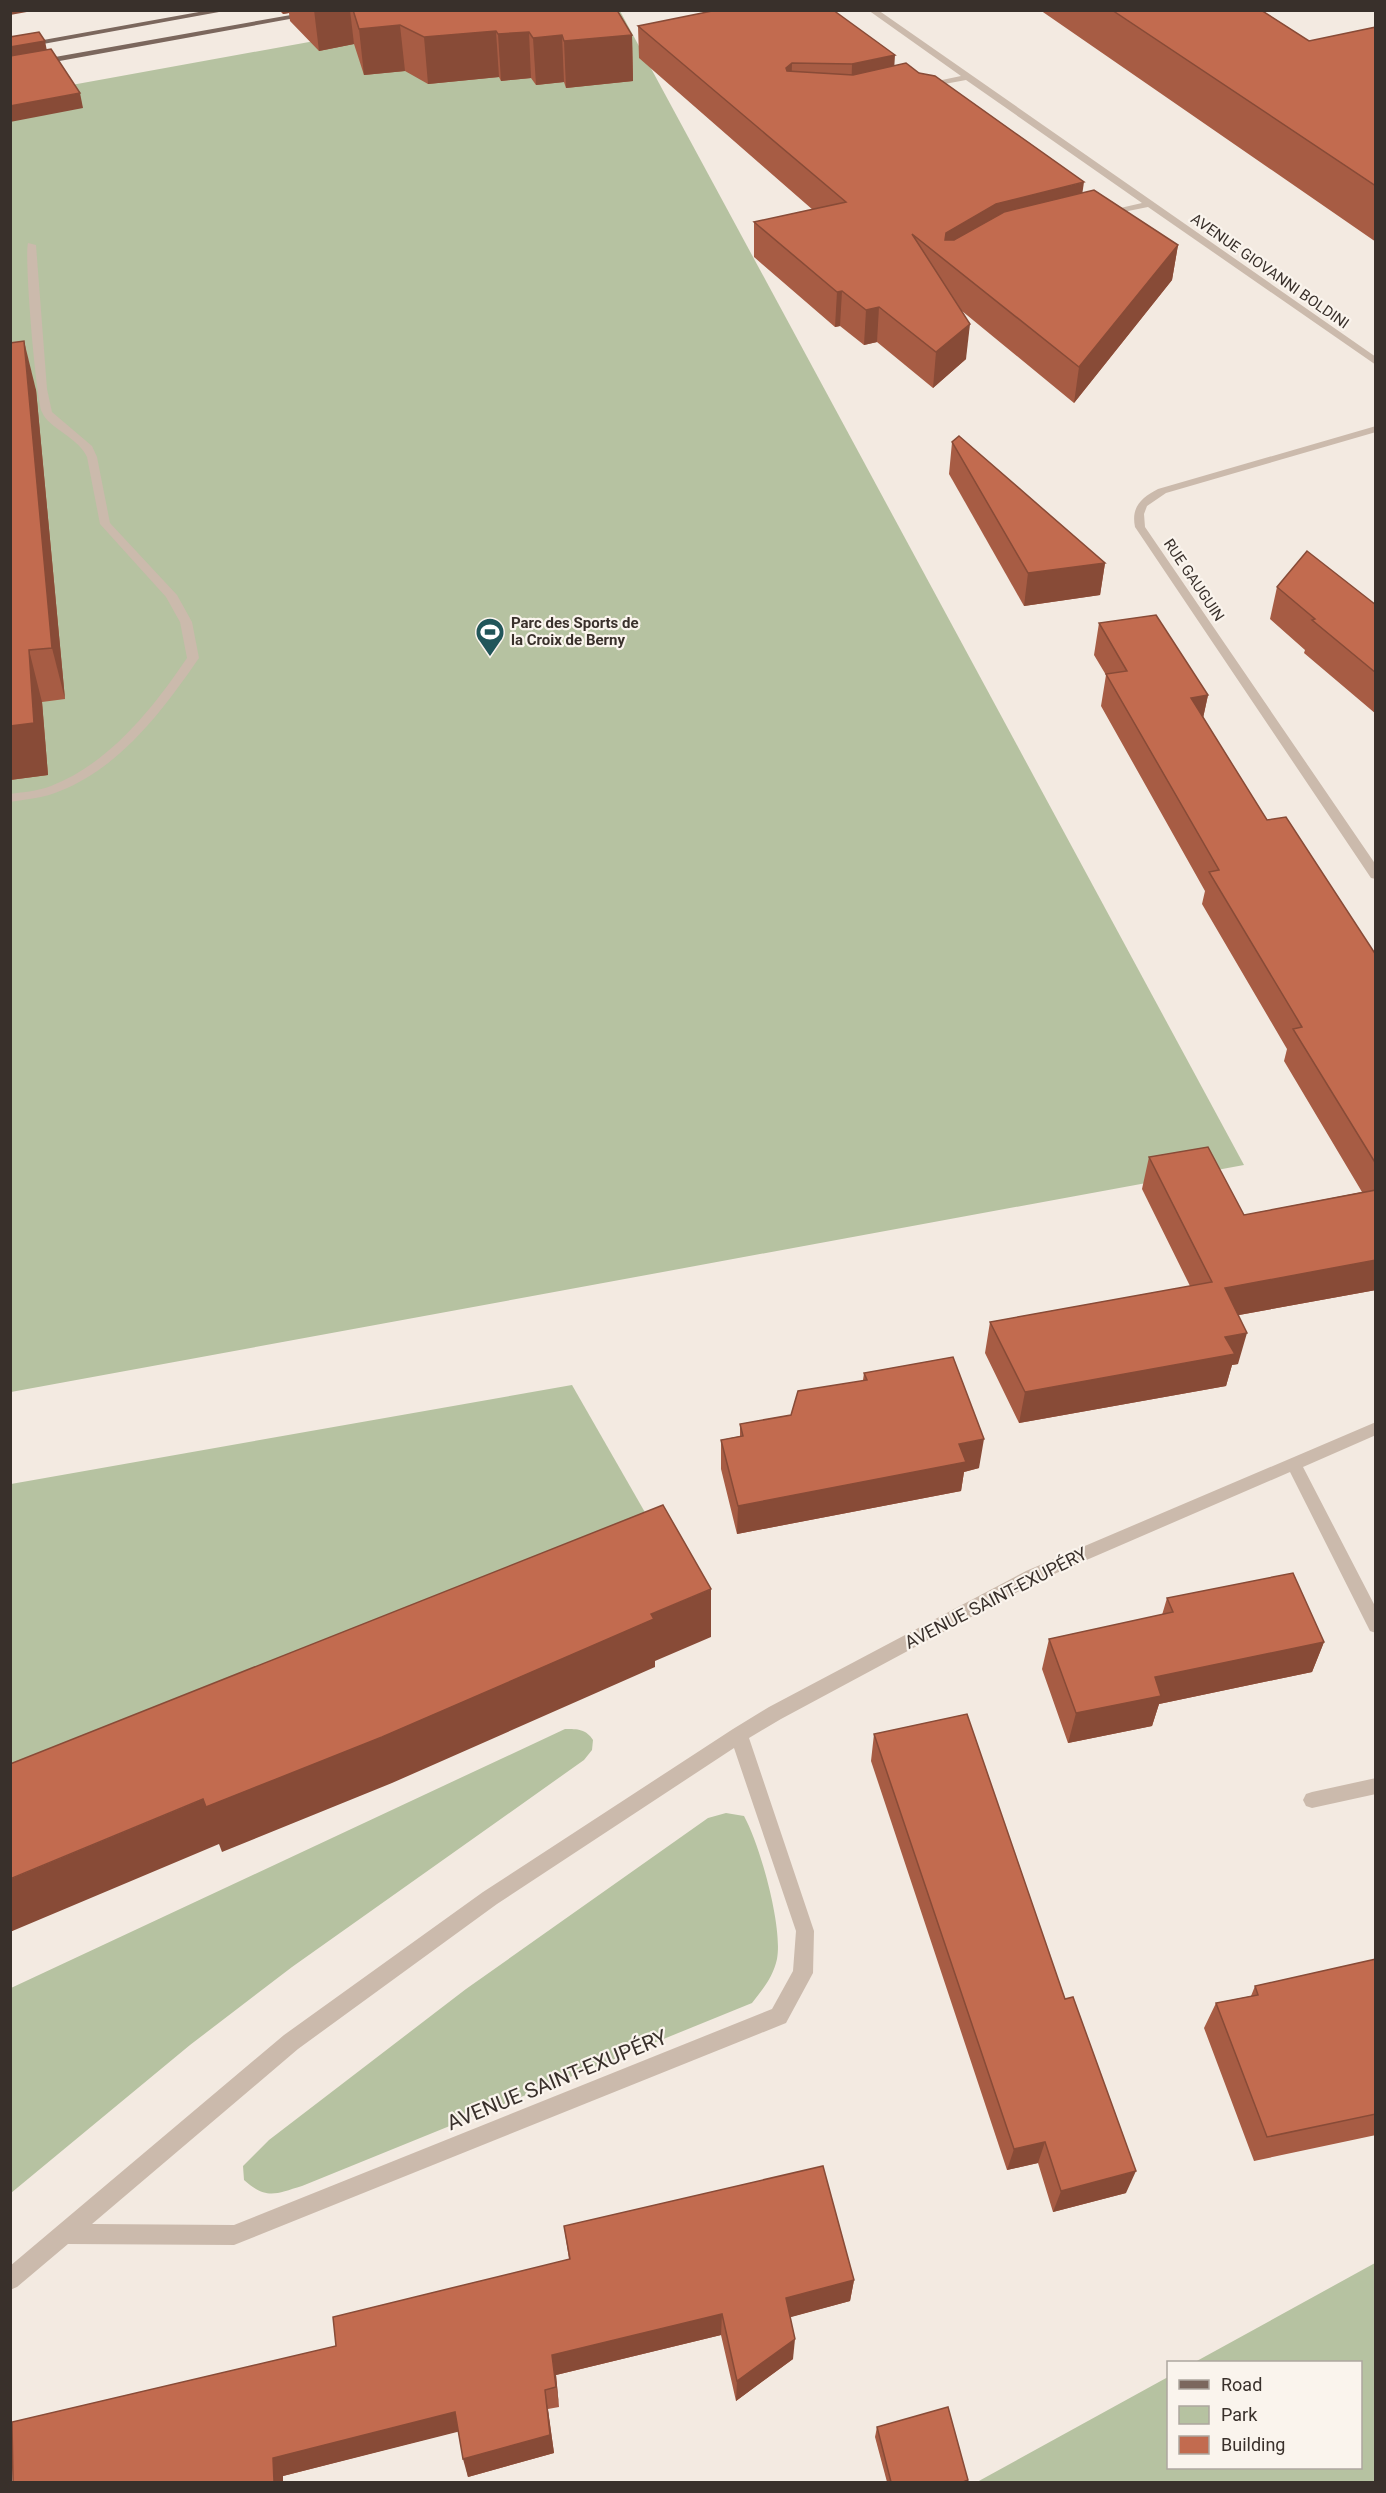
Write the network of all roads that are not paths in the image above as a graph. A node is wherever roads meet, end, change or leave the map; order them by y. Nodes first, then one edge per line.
1 (226, 10) edge
2 (335, 10) edge
3 (872, 10) edge
4 (10, 48) edge
5 (10, 68) edge
6 (967, 77) junction
7 (915, 88) edge
8 (1147, 204) junction
9 (1101, 215) edge
10 (31, 245) dead end
11 (1376, 362) edge
12 (1376, 429) edge
13 (10, 798) edge
14 (1376, 875) edge
15 (1376, 1428) edge
16 (1293, 1463) junction
17 (1376, 1626) edge
18 (740, 1735) junction
19 (1376, 1786) edge
20 (1312, 1800) dead end
21 (64, 2234) junction
22 (10, 2280) edge

1 - 4 main road
2 - 5 main road
3 - 6 street, AVENUE GIOVANNI BOLDINI
6 - 7 street
6 - 8 street, AVENUE GIOVANNI BOLDINI
8 - 9 street
8 - 11 street, AVENUE GIOVANNI BOLDINI
10 - 13 street
12 - 14 street, RUE GAUGUIN
15 - 16 street, AVENUE SAINT-EXUPÉRY
16 - 17 street
16 - 18 street, AVENUE SAINT-EXUPÉRY
18 - 21 street, AVENUE SAINT-EXUPÉRY
18 - 21 street, AVENUE SAINT-EXUPÉRY
19 - 20 street
21 - 22 street, AVENUE SAINT-EXUPÉRY

